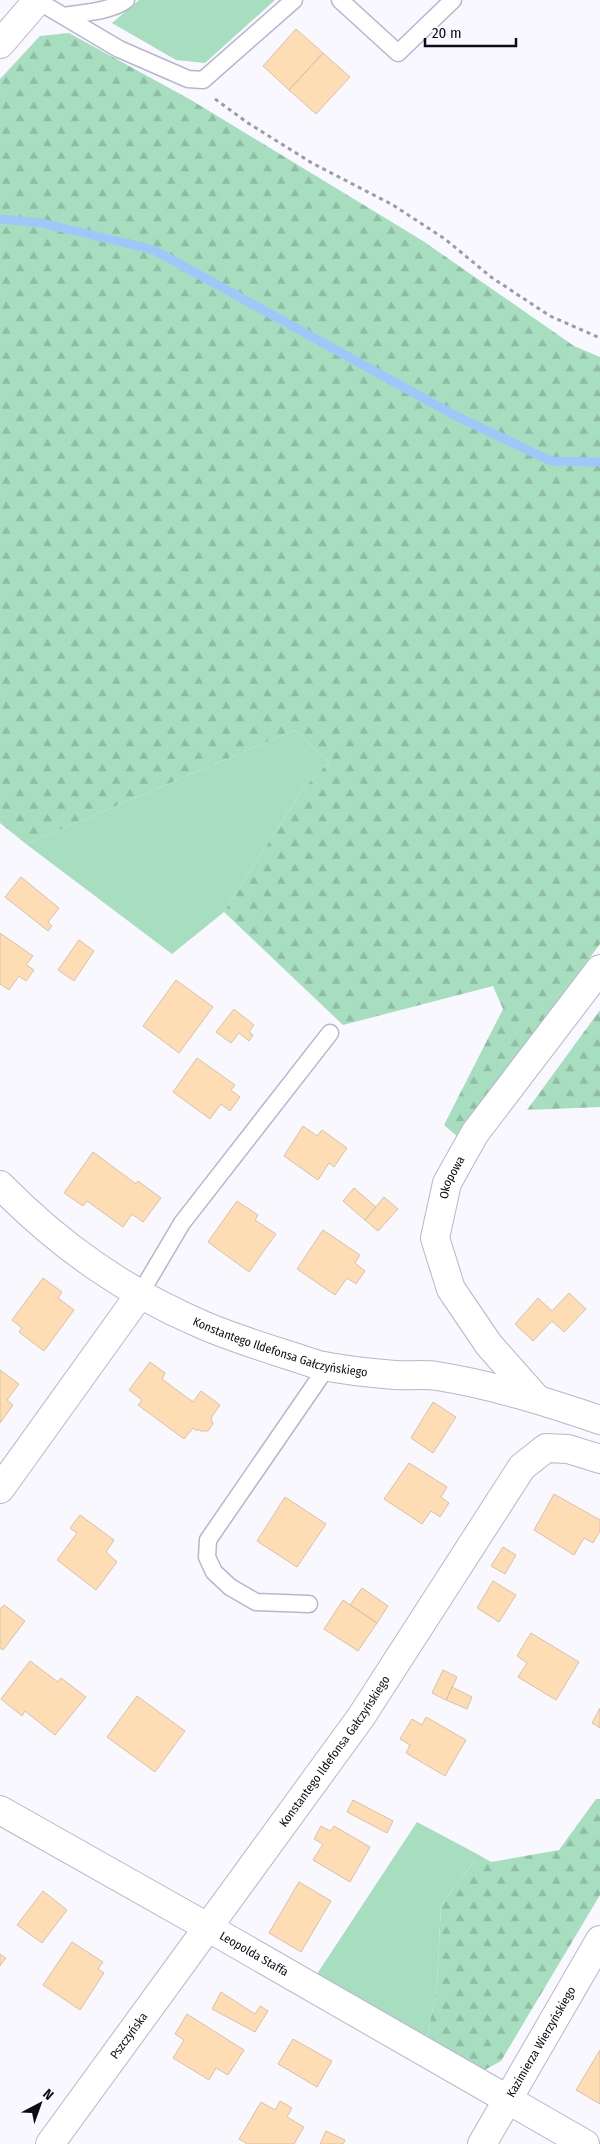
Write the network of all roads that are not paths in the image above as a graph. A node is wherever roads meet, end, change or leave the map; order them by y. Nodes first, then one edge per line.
1 (38, 0) edge
2 (126, 0) edge
3 (294, 0) edge
4 (340, 0) edge
5 (453, 0) edge
6 (64, 16) junction
7 (0, 44) edge
8 (600, 970) edge
9 (330, 1033) dead end
10 (0, 1185) edge
11 (140, 1294) junction
12 (327, 1367) junction
13 (536, 1398) junction
14 (600, 1420) edge
15 (600, 1459) edge
16 (0, 1489) edge
17 (309, 1604) dead end
18 (0, 1810) edge
19 (209, 1928) junction
20 (600, 1940) edge
21 (507, 2100) junction
22 (50, 2144) edge
23 (482, 2144) edge
24 (585, 2144) edge

1 - 6 lane
1 - 7 street
2 - 6 lane
3 - 6 lane
4 - 5 lane
8 - 13 street, Okopowa
9 - 11 lane
10 - 11 street, Konstantego Ildefonsa Gałczyńskiego
11 - 12 street, Konstantego Ildefonsa Gałczyńskiego
11 - 16 street
12 - 13 street, Konstantego Ildefonsa Gałczyńskiego
12 - 17 lane
13 - 14 street, Konstantego Ildefonsa Gałczyńskiego
15 - 19 street, Konstantego Ildefonsa Gałczyńskiego
18 - 19 street, Leopolda Staffa
19 - 21 street, Leopolda Staffa
19 - 22 street, Pszczyńska
20 - 21 street, Kazimierza Wierzyńskiego
21 - 23 street, Kazimierza Wierzyńskiego
21 - 24 street, Leopolda Staffa

